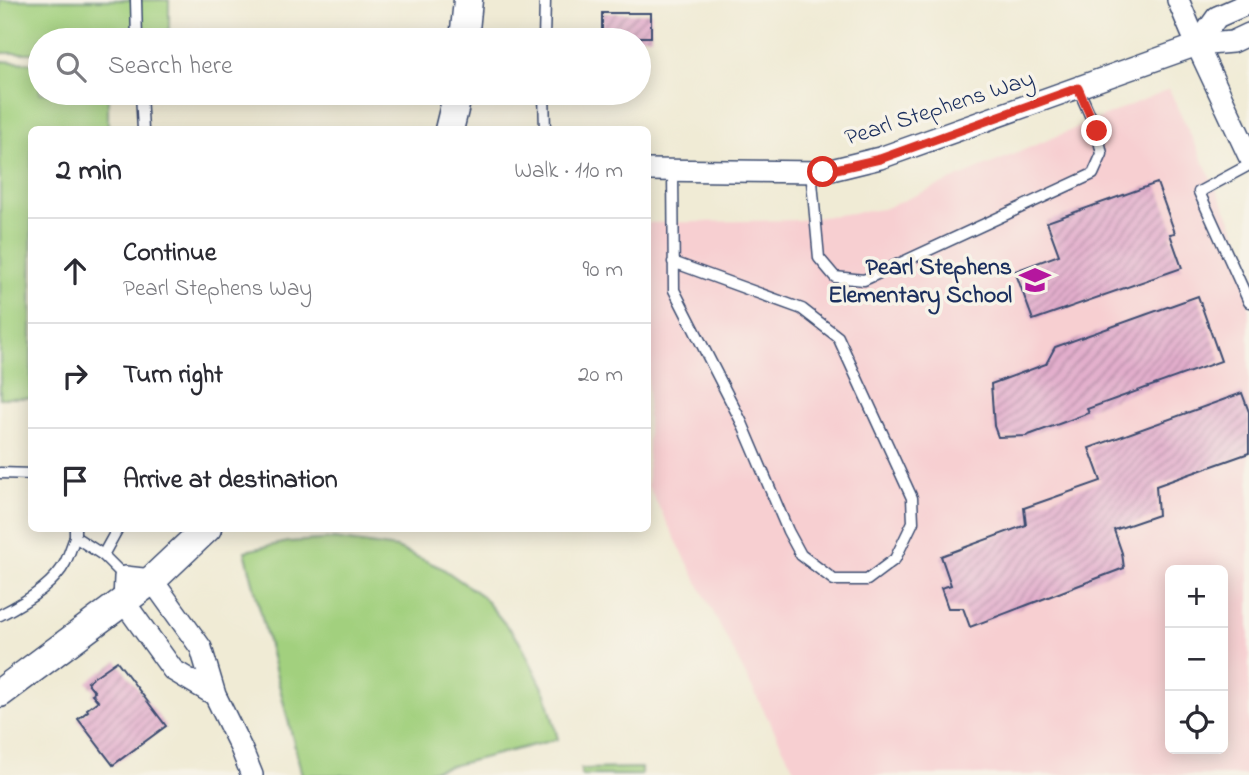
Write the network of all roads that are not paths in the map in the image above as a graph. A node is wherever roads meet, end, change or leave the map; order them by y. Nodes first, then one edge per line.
1 (136, 0) edge
2 (468, 0) edge
3 (545, 0) edge
4 (1178, 0) edge
5 (1249, 3) edge
6 (137, 28) edge
7 (465, 28) edge
8 (544, 28) edge
9 (1249, 34) edge
10 (1197, 45) junction
11 (1078, 88) junction
12 (142, 105) edge
13 (455, 105) edge
14 (544, 105) edge
15 (143, 126) edge
16 (450, 126) edge
17 (545, 126) edge
18 (1249, 156) edge
19 (1249, 165) edge
20 (651, 170) edge
21 (673, 170) junction
22 (811, 171) junction
23 (673, 262) junction
24 (1249, 302) edge
25 (0, 473) edge
26 (28, 474) edge
27 (116, 532) edge
28 (202, 532) edge
29 (75, 533) edge
30 (103, 555) junction
31 (134, 586) junction
32 (0, 615) edge
33 (0, 693) edge
34 (215, 695) junction
35 (252, 775) edge

1 - 6 lane
2 - 7 street
3 - 8 lane
4 - 10 street
5 - 10 street
9 - 10 street, Pearl Stephens Way
10 - 11 street, Pearl Stephens Way
10 - 18 street
11 - 22 street, Pearl Stephens Way
11 - 22 lane
12 - 15 lane
13 - 16 street
14 - 17 lane
19 - 24 lane
20 - 21 street, Pearl Stephens Way
21 - 22 street, Pearl Stephens Way
21 - 23 lane
23 - 23 lane
25 - 26 lane
27 - 30 lane
28 - 31 street
29 - 30 lane
29 - 32 lane
30 - 31 lane
31 - 33 street
31 - 34 street
31 - 34 street
34 - 35 street

